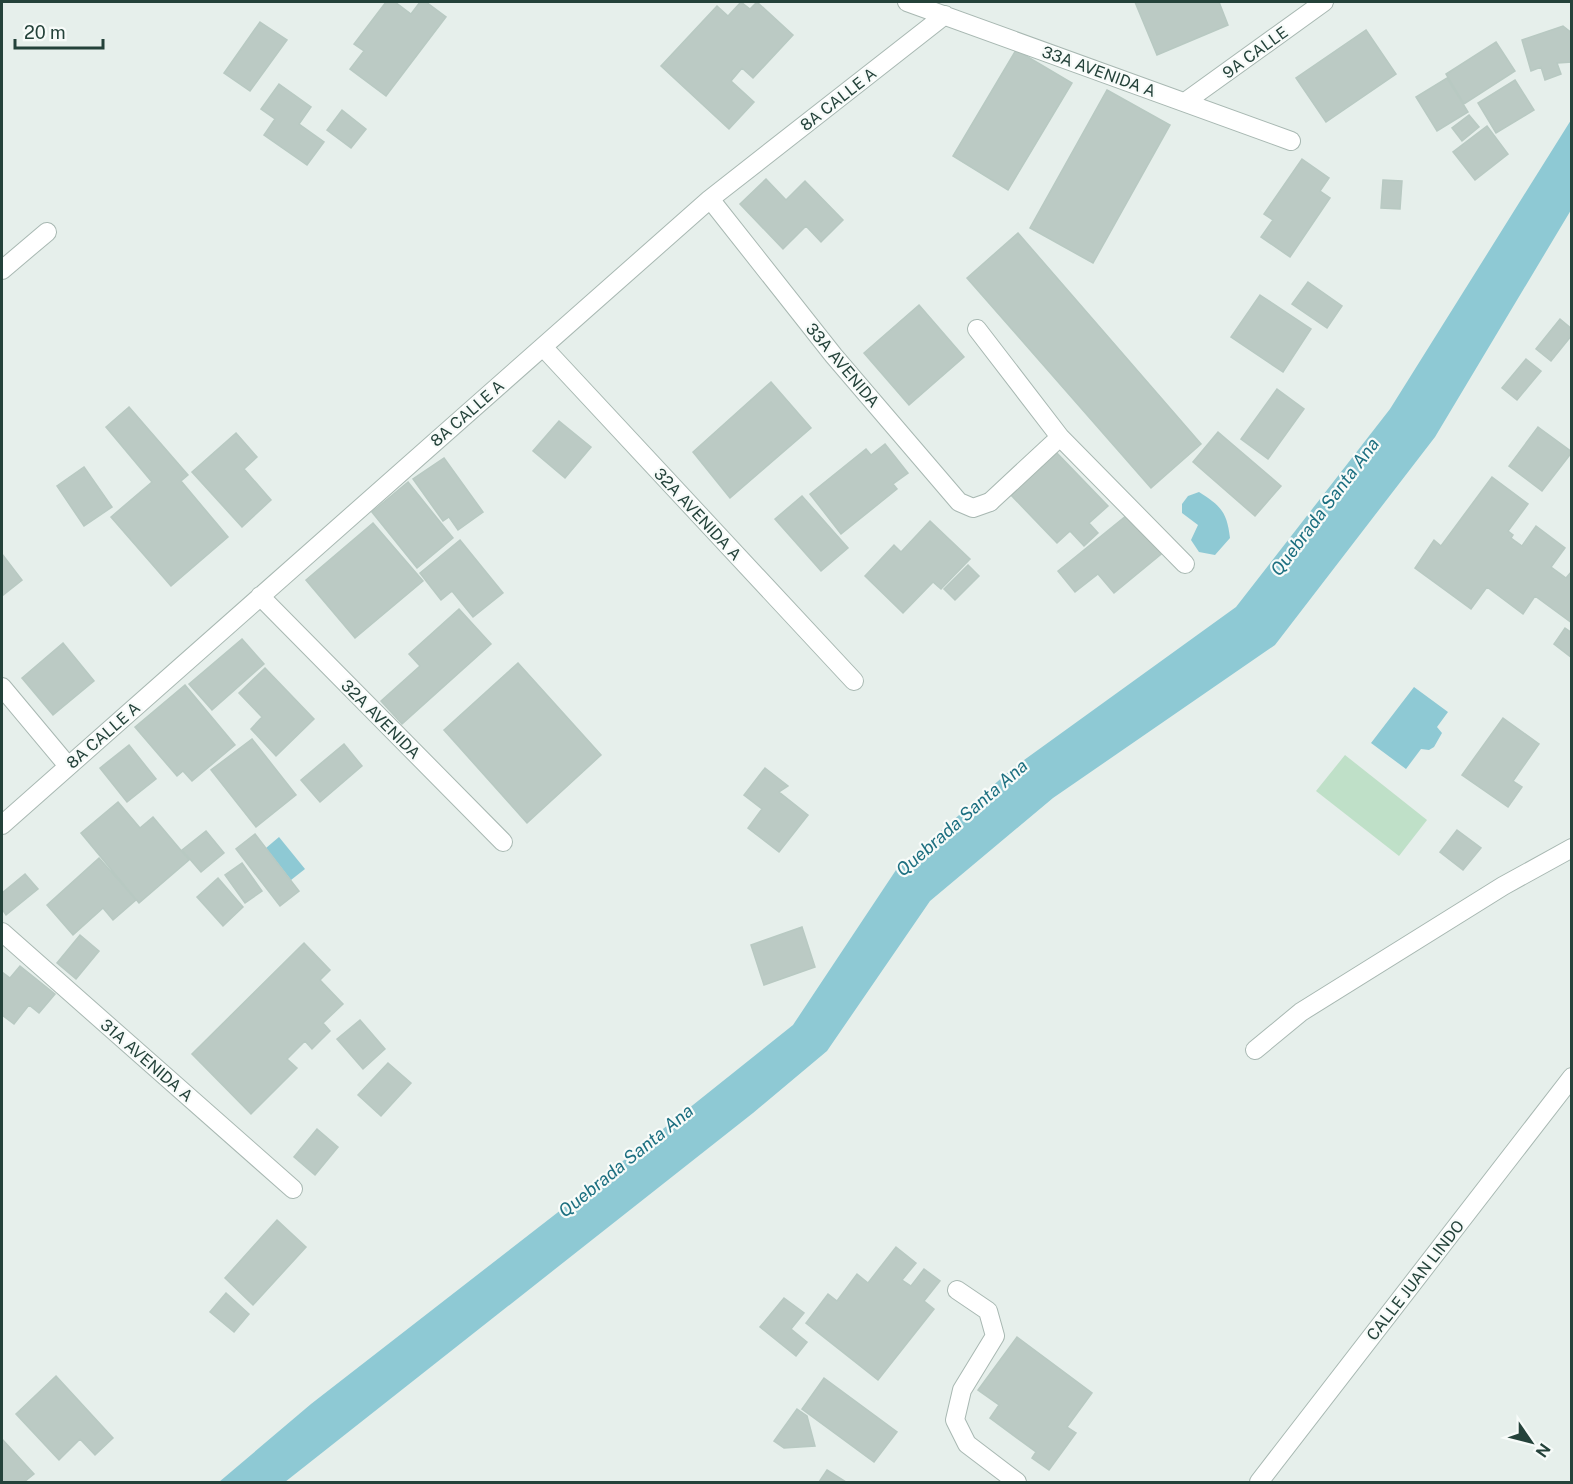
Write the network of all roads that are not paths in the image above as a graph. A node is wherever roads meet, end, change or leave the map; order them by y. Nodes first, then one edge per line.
1 (907, 2) edge
2 (1324, 2) edge
3 (945, 15) junction
4 (1185, 102) junction
5 (1291, 141) dead end
6 (710, 199) junction
7 (47, 232) dead end
8 (2, 270) edge
9 (977, 329) dead end
10 (543, 347) junction
11 (1060, 437) junction
12 (1185, 564) dead end
13 (260, 596) junction
14 (854, 681) dead end
15 (2, 687) edge
16 (68, 766) junction
17 (2, 825) edge
18 (503, 842) dead end
19 (1572, 848) edge
20 (2, 932) edge
21 (1255, 1050) dead end
22 (1572, 1077) edge
23 (293, 1189) dead end
24 (957, 1290) dead end
25 (1017, 1482) edge
26 (1259, 1482) edge

1 - 3 street, 33A AVENIDA A
2 - 4 street, 9A CALLE
3 - 4 street, 33A AVENIDA A
3 - 6 street, 8A CALLE A
4 - 5 street, 33A AVENIDA A
6 - 10 street, 8A CALLE A
6 - 11 street, 33A AVENIDA
7 - 8 street
9 - 11 street
10 - 13 street, 8A CALLE A
10 - 14 street, 32A AVENIDA A
11 - 12 street
13 - 16 street, 8A CALLE A
13 - 18 street, 32A AVENIDA
15 - 16 street
16 - 17 street, 8A CALLE A
19 - 21 street
20 - 23 street, 31A AVENIDA A
22 - 26 street, CALLE JUAN LINDO
24 - 25 street

